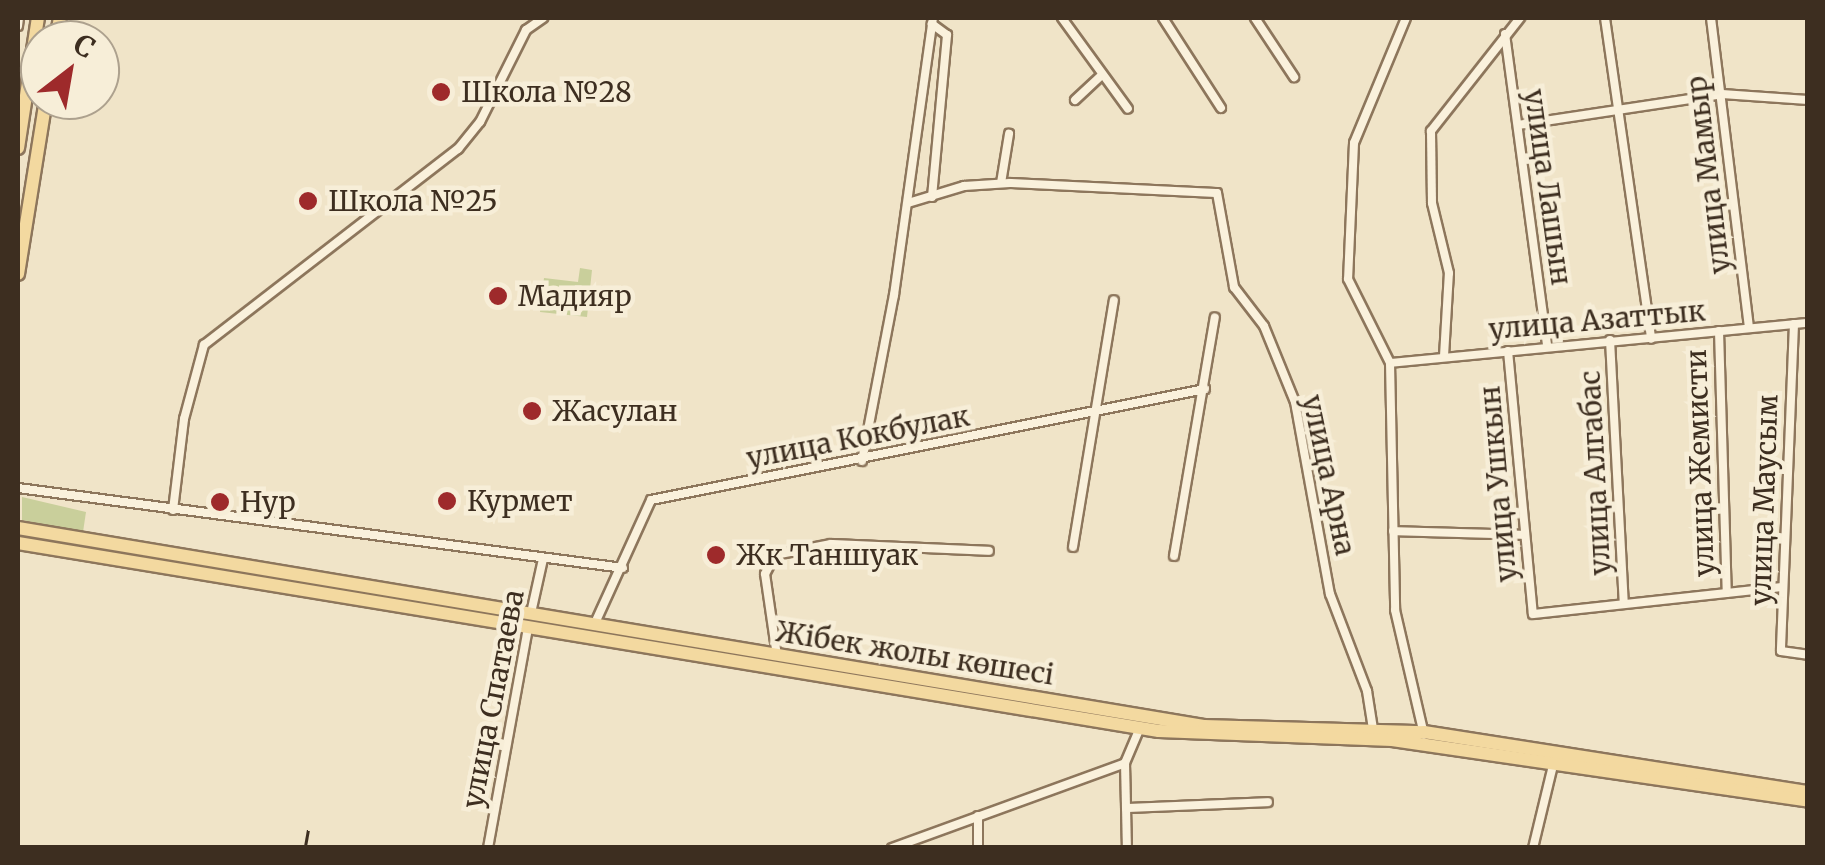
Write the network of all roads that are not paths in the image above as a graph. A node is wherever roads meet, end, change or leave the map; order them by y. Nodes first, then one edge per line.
1 (19, 18) edge
2 (38, 18) edge
3 (543, 18) edge
4 (1062, 18) edge
5 (1163, 18) edge
6 (1256, 18) edge
7 (1406, 18) edge
8 (1520, 18) edge
9 (1605, 18) edge
10 (1711, 18) edge
11 (932, 21) edge
12 (18, 26) edge
13 (1505, 34) junction
14 (1100, 76) junction
15 (1294, 77) dead end
16 (1722, 94) junction
17 (1075, 100) dead end
18 (1808, 100) edge
19 (1221, 108) dead end
20 (1128, 109) dead end
21 (1619, 110) junction
22 (43, 120) edge
23 (1518, 125) junction
24 (1010, 134) dead end
25 (18, 148) edge
26 (1001, 184) junction
27 (932, 196) junction
28 (908, 203) junction
29 (18, 274) edge
30 (1114, 300) dead end
31 (1214, 316) dead end
32 (1808, 323) edge
33 (1794, 324) junction
34 (1749, 328) junction
35 (1719, 331) junction
36 (1651, 338) junction
37 (1610, 340) junction
38 (1547, 346) junction
39 (1508, 350) junction
40 (1444, 356) junction
41 (1390, 363) junction
42 (1206, 390) junction
43 (1094, 412) junction
44 (862, 461) junction
45 (18, 488) edge
46 (173, 510) junction
47 (18, 525) edge
48 (1394, 532) junction
49 (1525, 535) junction
50 (18, 543) edge
51 (1073, 547) dead end
52 (989, 551) dead end
53 (1174, 556) dead end
54 (543, 559) junction
55 (624, 568) junction
56 (1783, 587) junction
57 (1727, 593) junction
58 (1624, 604) junction
59 (530, 618) junction
60 (595, 623) junction
61 (777, 656) junction
62 (1808, 656) edge
63 (1140, 728) junction
64 (1373, 730) junction
65 (1424, 738) junction
66 (1554, 761) junction
67 (1126, 763) junction
68 (1808, 792) edge
69 (1268, 802) dead end
70 (1808, 802) edge
71 (1126, 808) junction
72 (978, 816) junction
73 (488, 848) edge
74 (892, 848) edge
75 (978, 848) edge
76 (1127, 848) edge
77 (1533, 848) edge

1 - 12 street
2 - 25 main road
3 - 46 street
4 - 14 street
5 - 19 street
6 - 15 street
7 - 41 street
8 - 13 street
9 - 21 street
10 - 16 street, улица Мамыр
11 - 27 street
11 - 28 street
13 - 23 street, улица Лашын
13 - 40 street
14 - 17 street
14 - 20 street
16 - 18 street
16 - 21 street
16 - 34 street, улица Мамыр
21 - 23 street
21 - 36 street
22 - 29 main road
23 - 38 street, улица Лашын
24 - 26 street
26 - 27 street, улица Арна
26 - 64 street, улица Арна
27 - 28 street, улица Арна
28 - 44 street
30 - 43 street
31 - 42 street
32 - 33 street, улица Азаттык
33 - 34 street, улица Азаттык
33 - 56 street, улица Маусым
34 - 35 street, улица Азаттык
35 - 36 street, улица Азаттык
35 - 57 street, улица Жемисти
36 - 37 street, улица Азаттык
37 - 38 street, улица Азаттык
37 - 58 street, улица Алгабас
38 - 39 street, улица Азаттык
39 - 40 street, улица Азаттык
39 - 49 street, улица Ушкын
40 - 41 street, улица Азаттык
41 - 48 street
42 - 43 street, улица Кокбулак
42 - 53 street
43 - 44 street, улица Кокбулак
43 - 51 street
44 - 55 street, улица Кокбулак
45 - 46 street
46 - 54 street
47 - 59 main road, Жібек жолы көшесі
48 - 49 street
48 - 65 street
49 - 58 street, улица Ушкын
50 - 59 main road, Жібек жолы көшесі
52 - 61 street
54 - 55 street
54 - 59 street, улица Спатаева
55 - 60 street, улица Кокбулак
56 - 57 street
56 - 62 street, улица Маусым
57 - 58 street
59 - 60 main road, Жібек жолы көшесі
59 - 63 main road, Жібек жолы көшесі
59 - 73 street, улица Спатаева
60 - 61 main road, Жібек жолы көшесі
61 - 64 main road, Жібек жолы көшесі
63 - 65 main road, Жібек жолы көшесі
63 - 67 street
64 - 65 main road, Жібек жолы көшесі
65 - 66 main road, Жібек жолы көшесі
65 - 68 main road, Жібек жолы көшесі
66 - 70 main road, Жібек жолы көшесі
66 - 77 street
67 - 71 street
67 - 72 street
69 - 71 street
71 - 76 street
72 - 74 street
72 - 75 street

